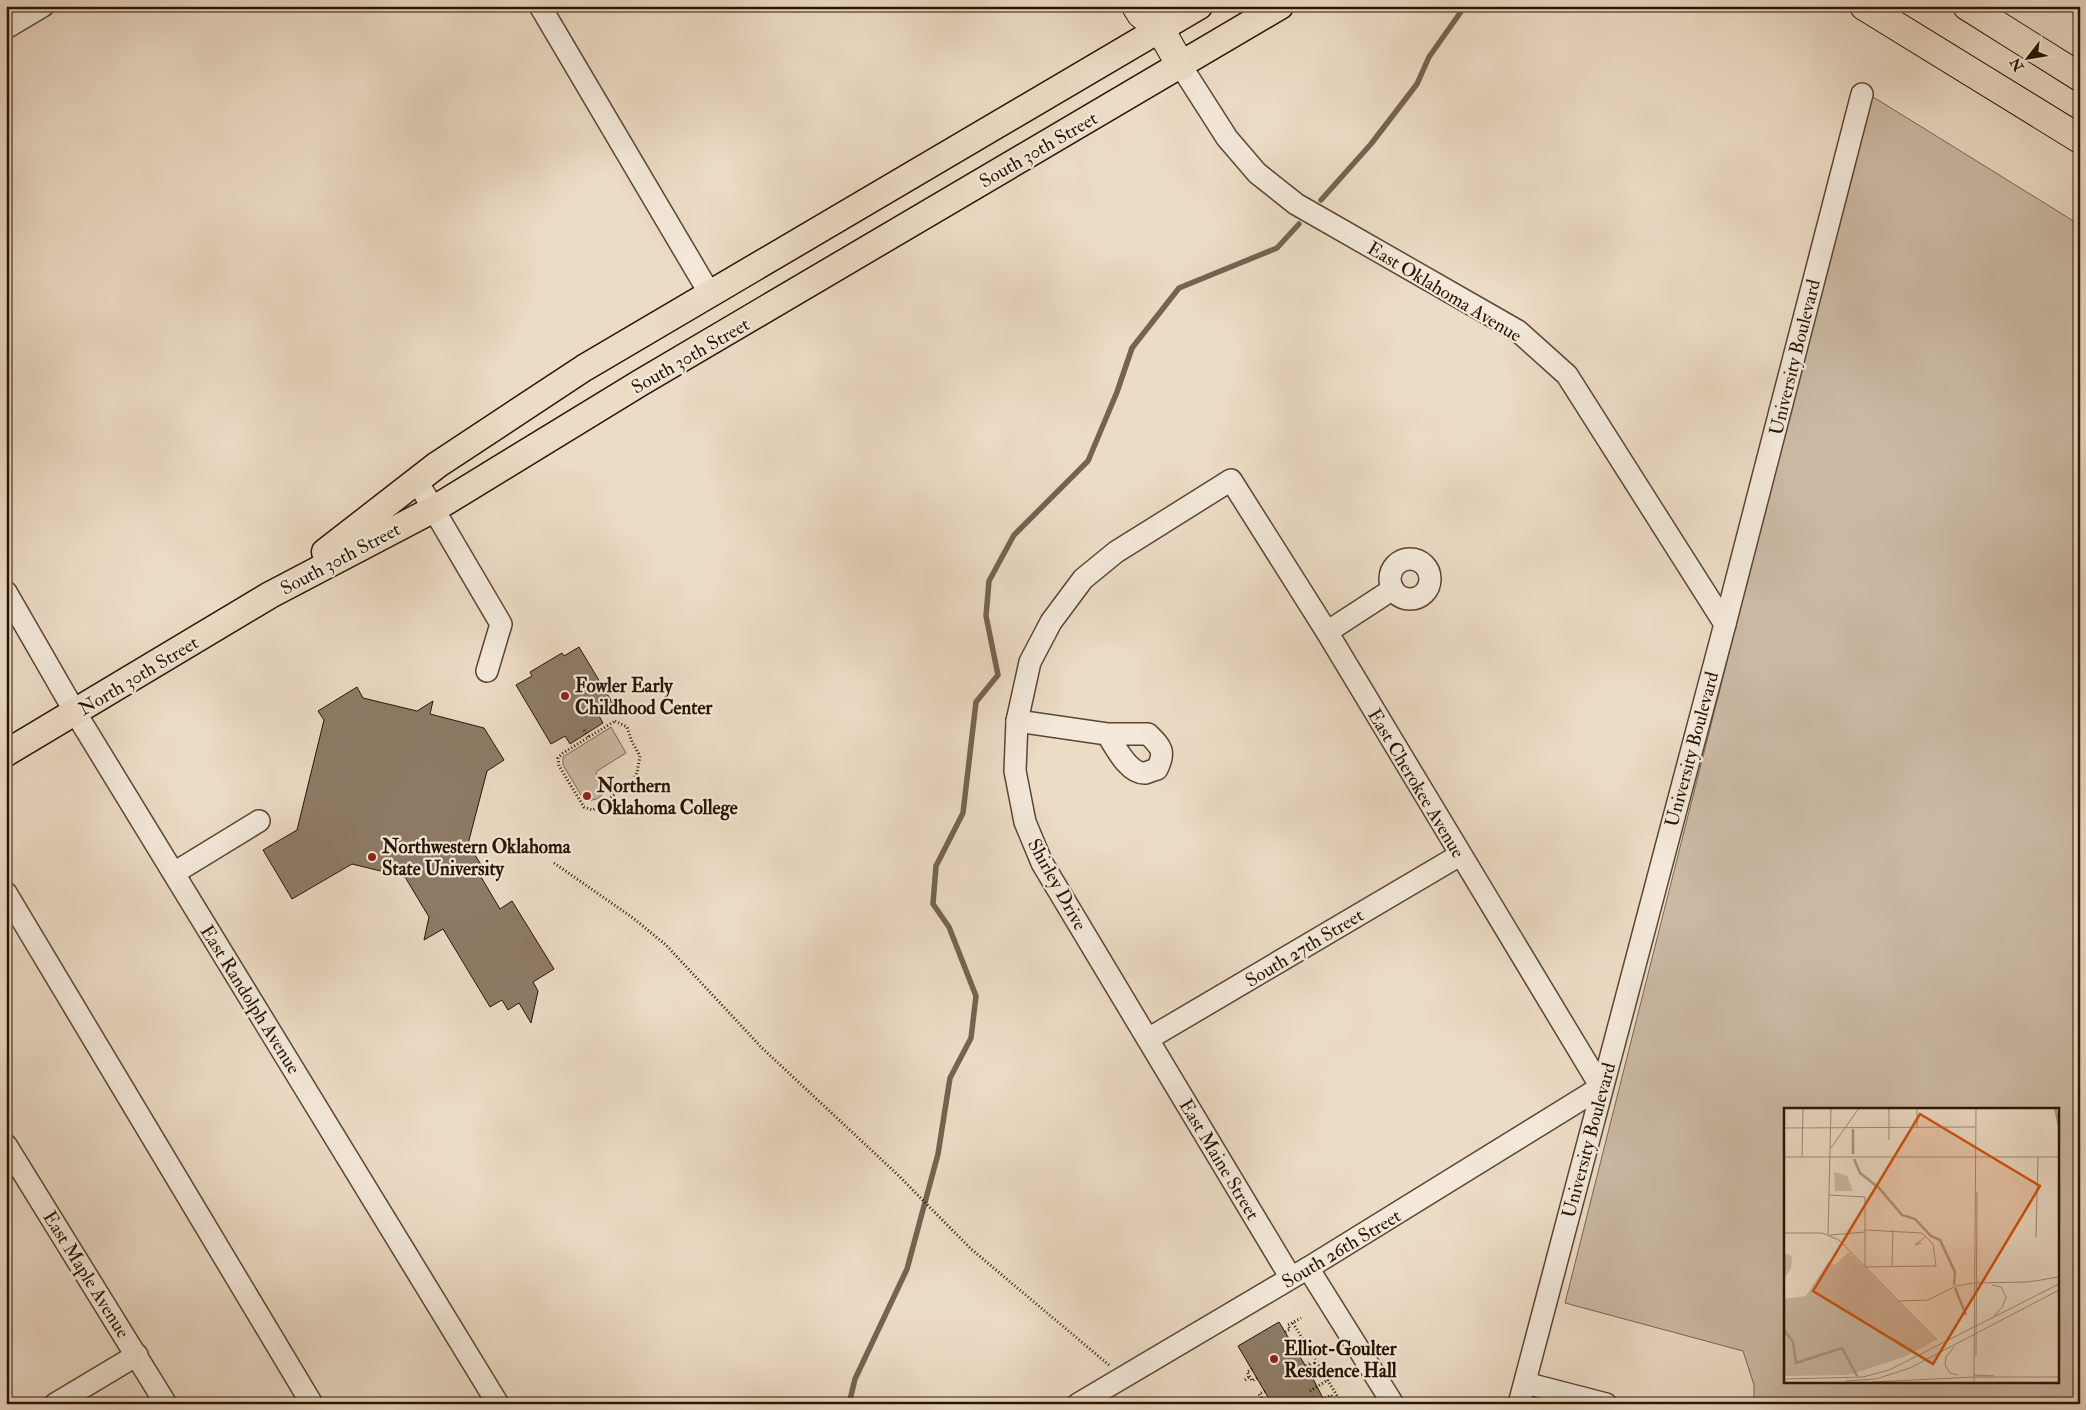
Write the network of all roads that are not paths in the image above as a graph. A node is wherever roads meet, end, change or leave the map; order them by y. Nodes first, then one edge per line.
1 (44, 6) edge
2 (540, 6) edge
3 (1136, 6) edge
4 (1199, 6) edge
5 (1280, 6) edge
6 (1864, 6) edge
7 (1967, 6) edge
8 (11, 18) edge
9 (1160, 18) edge
10 (1181, 66) junction
11 (2080, 77) edge
12 (1862, 94) dead end
13 (2080, 139) edge
14 (710, 294) junction
15 (731, 331) junction
16 (417, 480) junction
17 (1231, 480) joint
18 (434, 509) junction
19 (1393, 589) dead end
20 (6, 592) edge
21 (270, 595) junction
22 (1725, 624) junction
23 (1327, 632) junction
24 (487, 671) dead end
25 (75, 712) junction
26 (1017, 721) junction
27 (1107, 734) dead end
28 (6, 753) edge
29 (259, 821) dead end
30 (1460, 855) junction
31 (174, 873) junction
32 (6, 893) edge
33 (1148, 1039) junction
34 (1601, 1088) junction
35 (6, 1145) edge
36 (1300, 1273) junction
37 (137, 1355) junction
38 (1525, 1383) junction
39 (55, 1404) edge
40 (166, 1404) edge
41 (312, 1404) edge
42 (498, 1404) edge
43 (1078, 1404) edge
44 (1393, 1404) edge
45 (1519, 1404) edge
46 (1606, 1404) edge

1 - 8 street
2 - 14 street
3 - 9 highway
4 - 9 main road, South 30th Street
5 - 10 main road, South 30th Street
6 - 13 highway
7 - 11 highway
9 - 10 highway
9 - 14 main road, South 30th Street
10 - 15 main road, South 30th Street
10 - 22 street, East Oklahoma Avenue
12 - 22 street, University Boulevard
14 - 15 main road
14 - 16 main road, South 30th Street
15 - 18 main road, South 30th Street
16 - 18 street
16 - 21 main road, South 30th Street
17 - 23 street, East Cherokee Avenue
17 - 26 street, Shirley Drive
18 - 21 main road, South 30th Street
18 - 24 street
19 - 23 street
20 - 25 street, East Randolph Avenue
21 - 25 main road, North 30th Street
22 - 34 street, University Boulevard
23 - 30 street, East Cherokee Avenue
25 - 28 main road, North 30th Street
25 - 31 street, East Randolph Avenue
26 - 27 street
26 - 33 street, Shirley Drive
29 - 31 street
30 - 33 street, South 27th Street
30 - 34 street, East Cherokee Avenue
31 - 42 street, East Randolph Avenue
32 - 41 street
33 - 36 street, East Maine Street
34 - 36 street, South 26th Street
34 - 38 street, University Boulevard
35 - 37 street, East Maple Avenue
36 - 43 street, South 26th Street
36 - 44 street, East Maine Street
37 - 39 street
37 - 40 street, East Maple Avenue
38 - 45 street, University Boulevard
38 - 46 street

